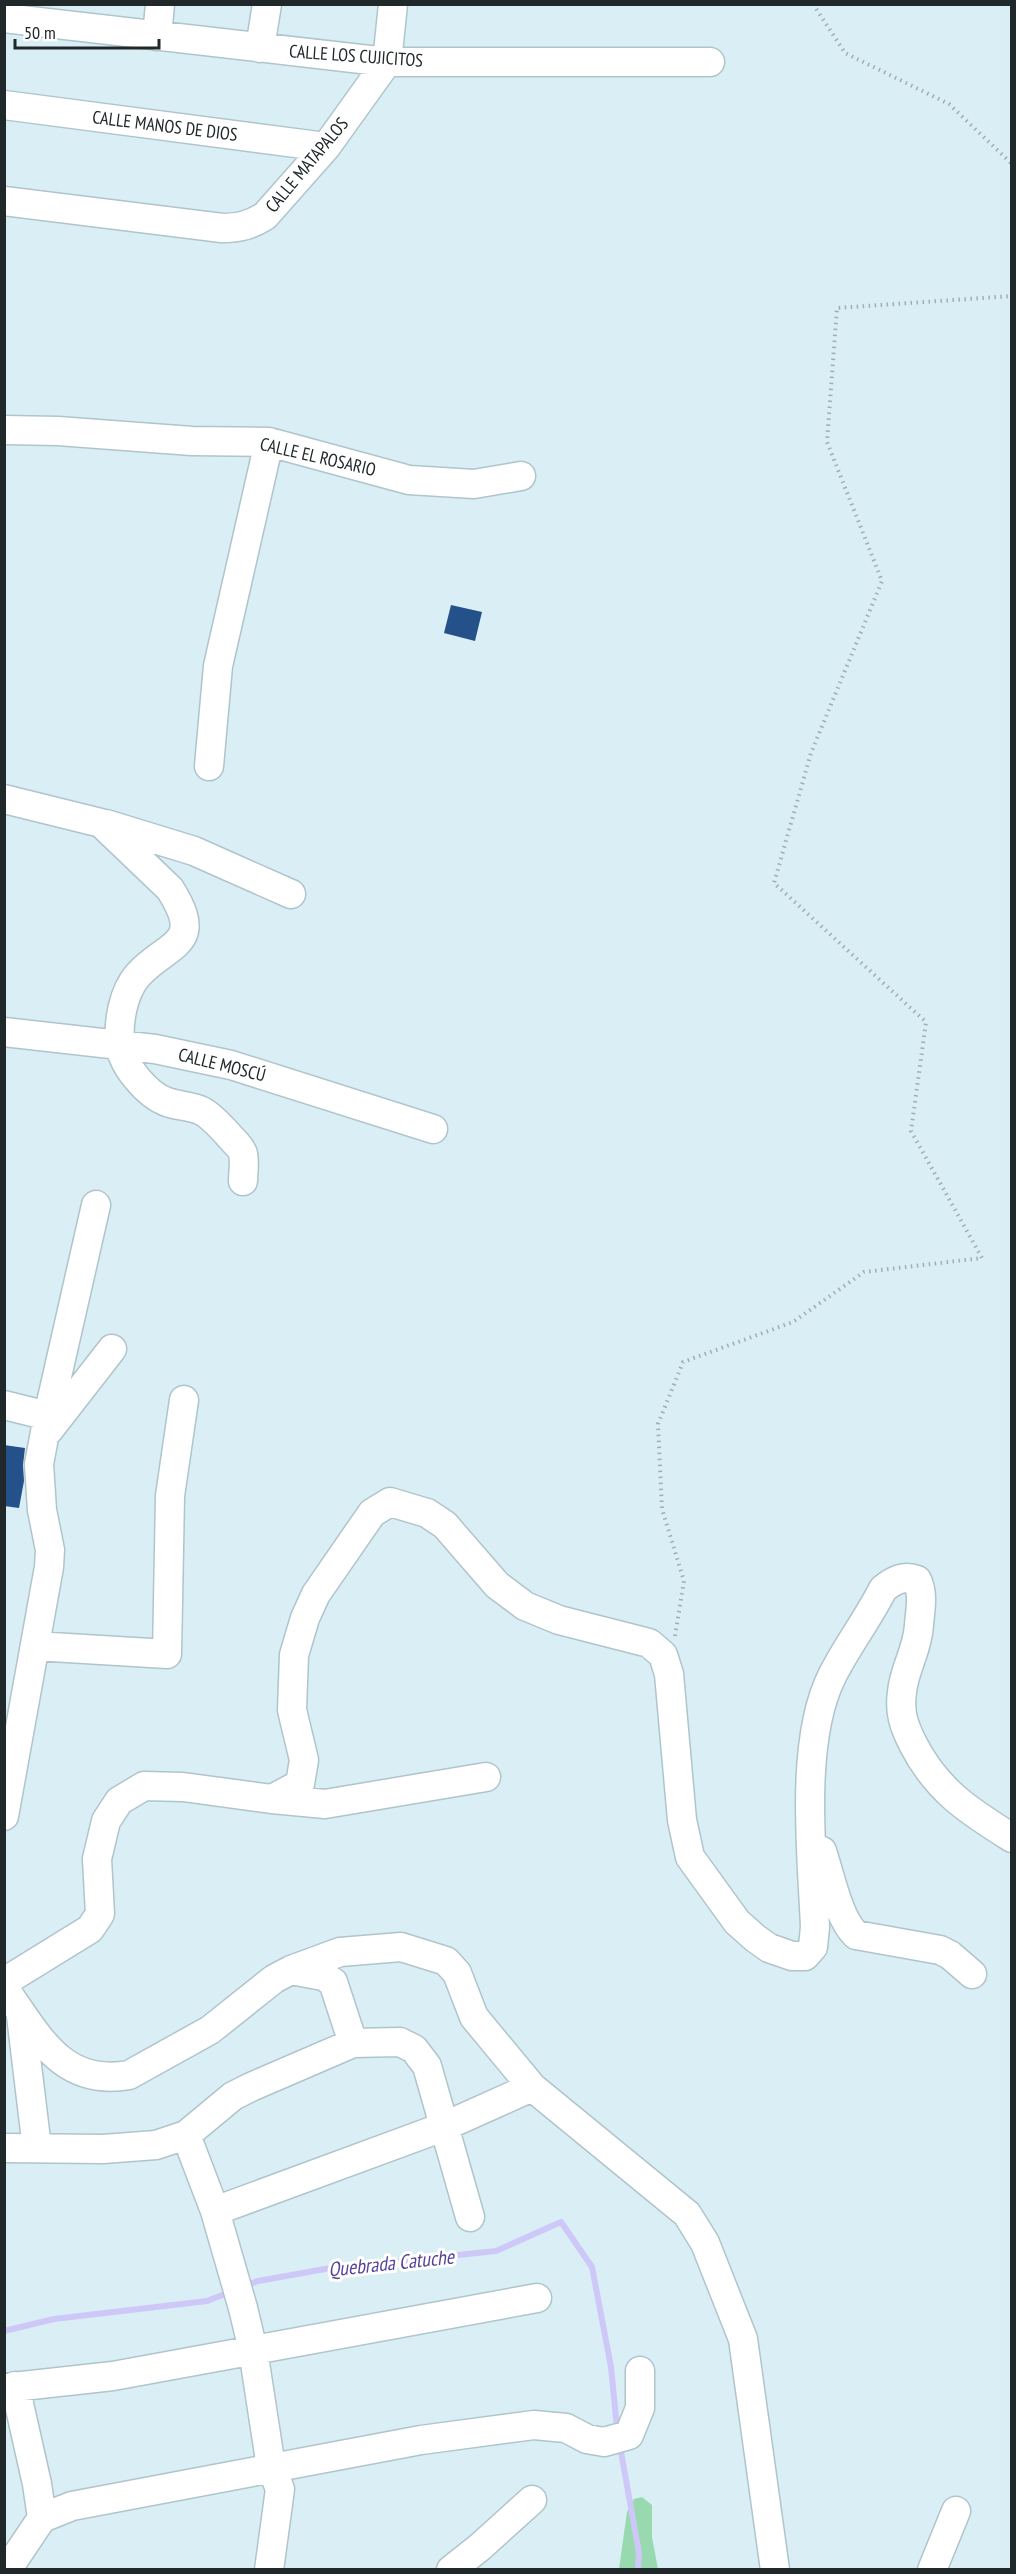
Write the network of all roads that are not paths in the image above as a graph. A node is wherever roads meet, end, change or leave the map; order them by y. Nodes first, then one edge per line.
1 (160, 4) edge
2 (267, 4) edge
3 (393, 4) edge
4 (4, 18) edge
5 (157, 36) junction
6 (260, 48) junction
7 (387, 62) junction
8 (710, 62) dead end
9 (4, 105) edge
10 (326, 147) junction
11 (4, 201) edge
12 (4, 430) edge
13 (269, 442) junction
14 (521, 476) dead end
15 (209, 766) dead end
16 (4, 799) edge
17 (101, 823) junction
18 (291, 894) dead end
19 (4, 1032) edge
20 (120, 1045) junction
21 (433, 1129) dead end
22 (243, 1181) dead end
23 (96, 1205) dead end
24 (112, 1348) dead end
25 (184, 1401) dead end
26 (4, 1405) edge
27 (46, 1426) junction
28 (35, 1646) junction
29 (486, 1777) dead end
30 (272, 1799) junction
31 (4, 1816) edge
32 (811, 1817) junction
33 (1011, 1838) edge
34 (291, 1970) junction
35 (972, 1974) dead end
36 (4, 1983) edge
37 (13, 1999) edge
38 (353, 2043) junction
39 (532, 2087) junction
40 (443, 2127) junction
41 (186, 2134) junction
42 (4, 2148) edge
43 (37, 2148) junction
44 (215, 2211) junction
45 (470, 2217) dead end
46 (537, 2298) dead end
47 (253, 2350) junction
48 (640, 2371) dead end
49 (10, 2387) edge
50 (271, 2467) junction
51 (532, 2500) dead end
52 (956, 2511) dead end
53 (42, 2518) junction
54 (7, 2570) edge
55 (269, 2570) edge
56 (451, 2570) edge
57 (775, 2570) edge
58 (932, 2570) edge

1 - 5 street
2 - 6 street
3 - 7 street, CALLE MATAPALOS
4 - 5 street, CALLE LOS CUJICITOS
5 - 6 street, CALLE LOS CUJICITOS
6 - 7 street, CALLE LOS CUJICITOS
7 - 8 street, CALLE LOS CUJICITOS
7 - 10 street, CALLE MATAPALOS
9 - 10 street, CALLE MANOS DE DIOS
10 - 11 street, CALLE MATAPALOS
12 - 13 street, CALLE EL ROSARIO
13 - 14 street, CALLE EL ROSARIO
13 - 15 street
16 - 17 street
17 - 18 street
17 - 20 street
19 - 20 street, CALLE MOSCÚ
20 - 21 street, CALLE MOSCÚ
20 - 22 street
23 - 27 street
24 - 27 street
25 - 28 street
26 - 27 street
27 - 28 street
28 - 31 street
29 - 30 street
30 - 32 street
30 - 36 street
32 - 33 street
32 - 35 street
34 - 37 street
34 - 38 street
34 - 39 street
37 - 43 street
38 - 40 street
38 - 41 street
39 - 40 street
39 - 57 street
40 - 44 street
40 - 45 street
41 - 43 street
41 - 44 street
42 - 43 street
44 - 47 street
46 - 47 street
47 - 49 street
47 - 50 street
48 - 50 street
49 - 53 street
50 - 53 street
50 - 55 street
51 - 56 street
52 - 58 street
53 - 54 street

